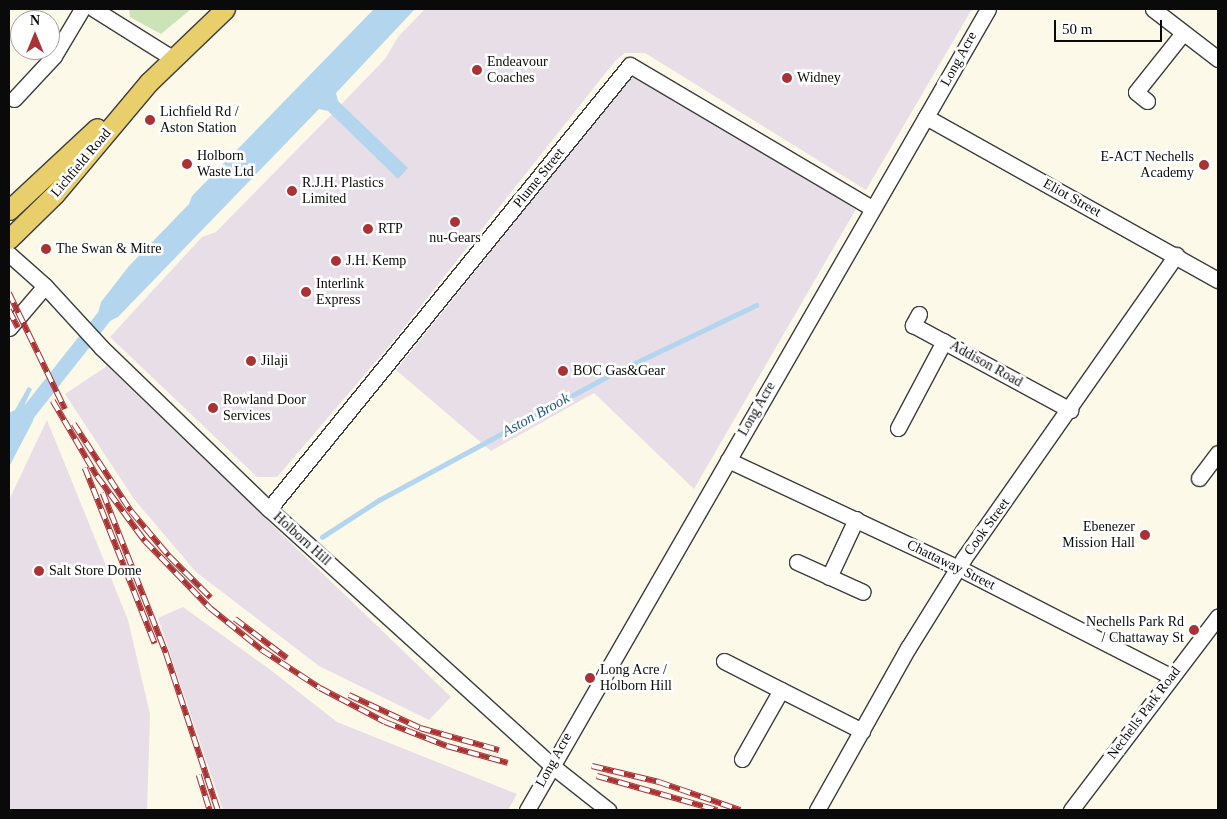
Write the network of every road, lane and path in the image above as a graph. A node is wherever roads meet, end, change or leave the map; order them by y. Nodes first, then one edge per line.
1 (82, 9) edge
2 (94, 9) edge
3 (225, 9) edge
4 (988, 9) edge
5 (1153, 9) edge
6 (1183, 34) junction
7 (172, 58) junction
8 (1218, 59) edge
9 (149, 82) junction
10 (14, 99) dead end
11 (1147, 101) dead end
12 (926, 117) junction
13 (872, 208) junction
14 (9, 210) edge
15 (9, 239) edge
16 (9, 254) edge
17 (1176, 255) junction
18 (1218, 280) edge
19 (45, 286) junction
20 (919, 314) dead end
21 (9, 328) edge
22 (944, 340) junction
23 (1070, 410) junction
24 (898, 428) dead end
25 (1218, 452) edge
26 (728, 460) junction
27 (1199, 478) dead end
28 (269, 509) junction
29 (856, 519) junction
30 (797, 562) dead end
31 (959, 568) junction
32 (830, 577) junction
33 (863, 592) dead end
34 (1218, 616) edge
35 (724, 661) dead end
36 (1172, 677) junction
37 (781, 690) junction
38 (862, 731) junction
39 (742, 759) dead end
40 (551, 764) junction
41 (526, 810) edge
42 (608, 810) edge
43 (817, 810) edge
44 (1071, 810) edge

1 - 10 street
2 - 7 street
3 - 7 main road, Lichfield Road
4 - 12 street, Long Acre
5 - 6 street
6 - 8 street
6 - 11 street
7 - 9 main road, Lichfield Road
9 - 14 main road, Lichfield Road
9 - 15 main road, Lichfield Road
12 - 13 street, Long Acre
12 - 17 street, Eliot Street
13 - 26 street, Long Acre
13 - 28 street, Plume Street
16 - 19 street, Holborn Hill
17 - 18 street, Eliot Street
17 - 23 street, Cook Street
19 - 21 street
19 - 28 street, Holborn Hill
20 - 22 street, Addison Road
22 - 23 street, Addison Road
22 - 24 street
23 - 31 street, Cook Street
25 - 27 street
26 - 29 street, Chattaway Street
26 - 40 street, Long Acre
28 - 40 street, Holborn Hill
29 - 31 street, Chattaway Street
29 - 32 street
30 - 32 street
31 - 36 street, Chattaway Street
31 - 38 street, Cook Street
32 - 33 street
34 - 36 street, Nechells Park Road
35 - 37 street
36 - 44 street, Nechells Park Road
37 - 38 street
37 - 39 street
38 - 43 street, Cook Street
40 - 41 street, Long Acre
40 - 42 street, Holborn Hill

